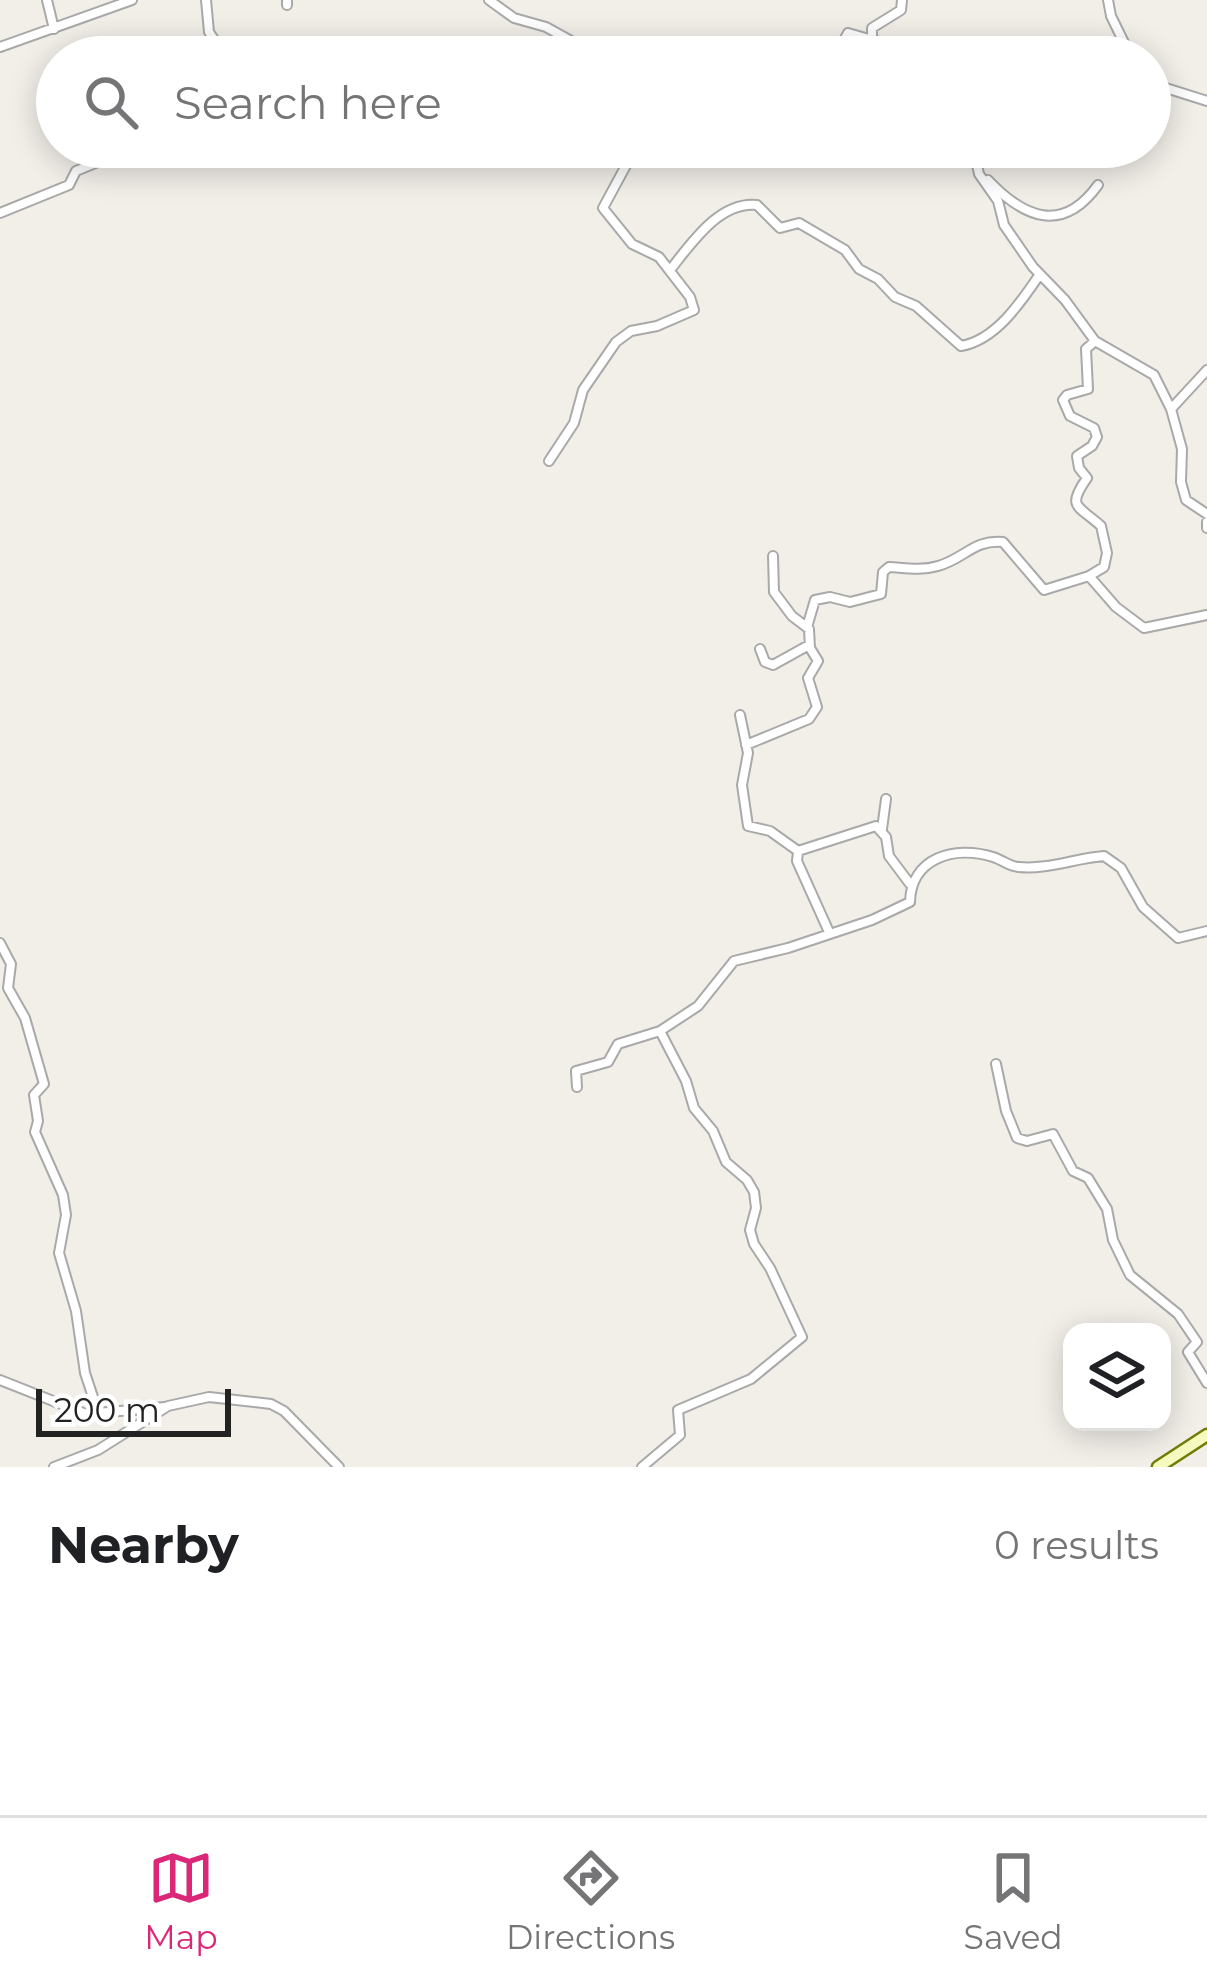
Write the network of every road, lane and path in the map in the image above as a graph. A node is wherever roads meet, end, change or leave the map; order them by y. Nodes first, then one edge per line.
1 (47, 0) edge
2 (132, 0) edge
3 (206, 0) edge
4 (489, 0) edge
5 (902, 0) edge
6 (1108, 0) edge
7 (54, 28) junction
8 (212, 36) edge
9 (561, 36) edge
10 (872, 36) edge
11 (1121, 36) edge
12 (0, 47) edge
13 (1171, 90) edge
14 (1207, 101) edge
15 (84, 168) edge
16 (625, 168) edge
17 (978, 170) joint
18 (1098, 185) dead end
19 (0, 213) edge
20 (670, 270) junction
21 (1040, 274) junction
22 (1092, 343) junction
23 (1207, 370) edge
24 (1171, 409) junction
25 (550, 461) dead end
26 (1207, 521) edge
27 (773, 556) dead end
28 (1089, 576) junction
29 (1207, 615) edge
30 (807, 627) junction
31 (809, 645) junction
32 (760, 649) dead end
33 (740, 715) dead end
34 (746, 745) junction
35 (886, 799) dead end
36 (881, 830) junction
37 (798, 851) junction
38 (910, 884) junction
39 (829, 932) junction
40 (1207, 932) edge
41 (0, 943) edge
42 (660, 1030) junction
43 (996, 1064) dead end
44 (577, 1087) dead end
45 (0, 1380) edge
46 (1207, 1384) edge
47 (168, 1406) junction
48 (98, 1412) junction
49 (1207, 1435) edge
50 (54, 1467) edge
51 (339, 1467) edge
52 (641, 1467) edge
53 (1158, 1467) edge

1 - 7 street
2 - 7 street
3 - 8 street
4 - 9 street
5 - 10 street
6 - 11 street
7 - 12 street
13 - 14 street
15 - 19 street
16 - 20 street
17 - 18 street
17 - 21 street
20 - 21 street
20 - 25 street
21 - 22 street
22 - 24 street
22 - 28 street
23 - 24 street
24 - 26 street
27 - 30 street
28 - 29 street
28 - 30 street
30 - 31 street
31 - 32 street
31 - 34 street
33 - 34 street
34 - 37 street
35 - 36 street
36 - 37 street
36 - 38 street
37 - 39 street
38 - 39 street
38 - 40 street
39 - 42 street
41 - 48 street
42 - 44 street
42 - 52 street
43 - 46 street
45 - 48 street
47 - 48 street
47 - 50 street
47 - 51 street
49 - 53 street

